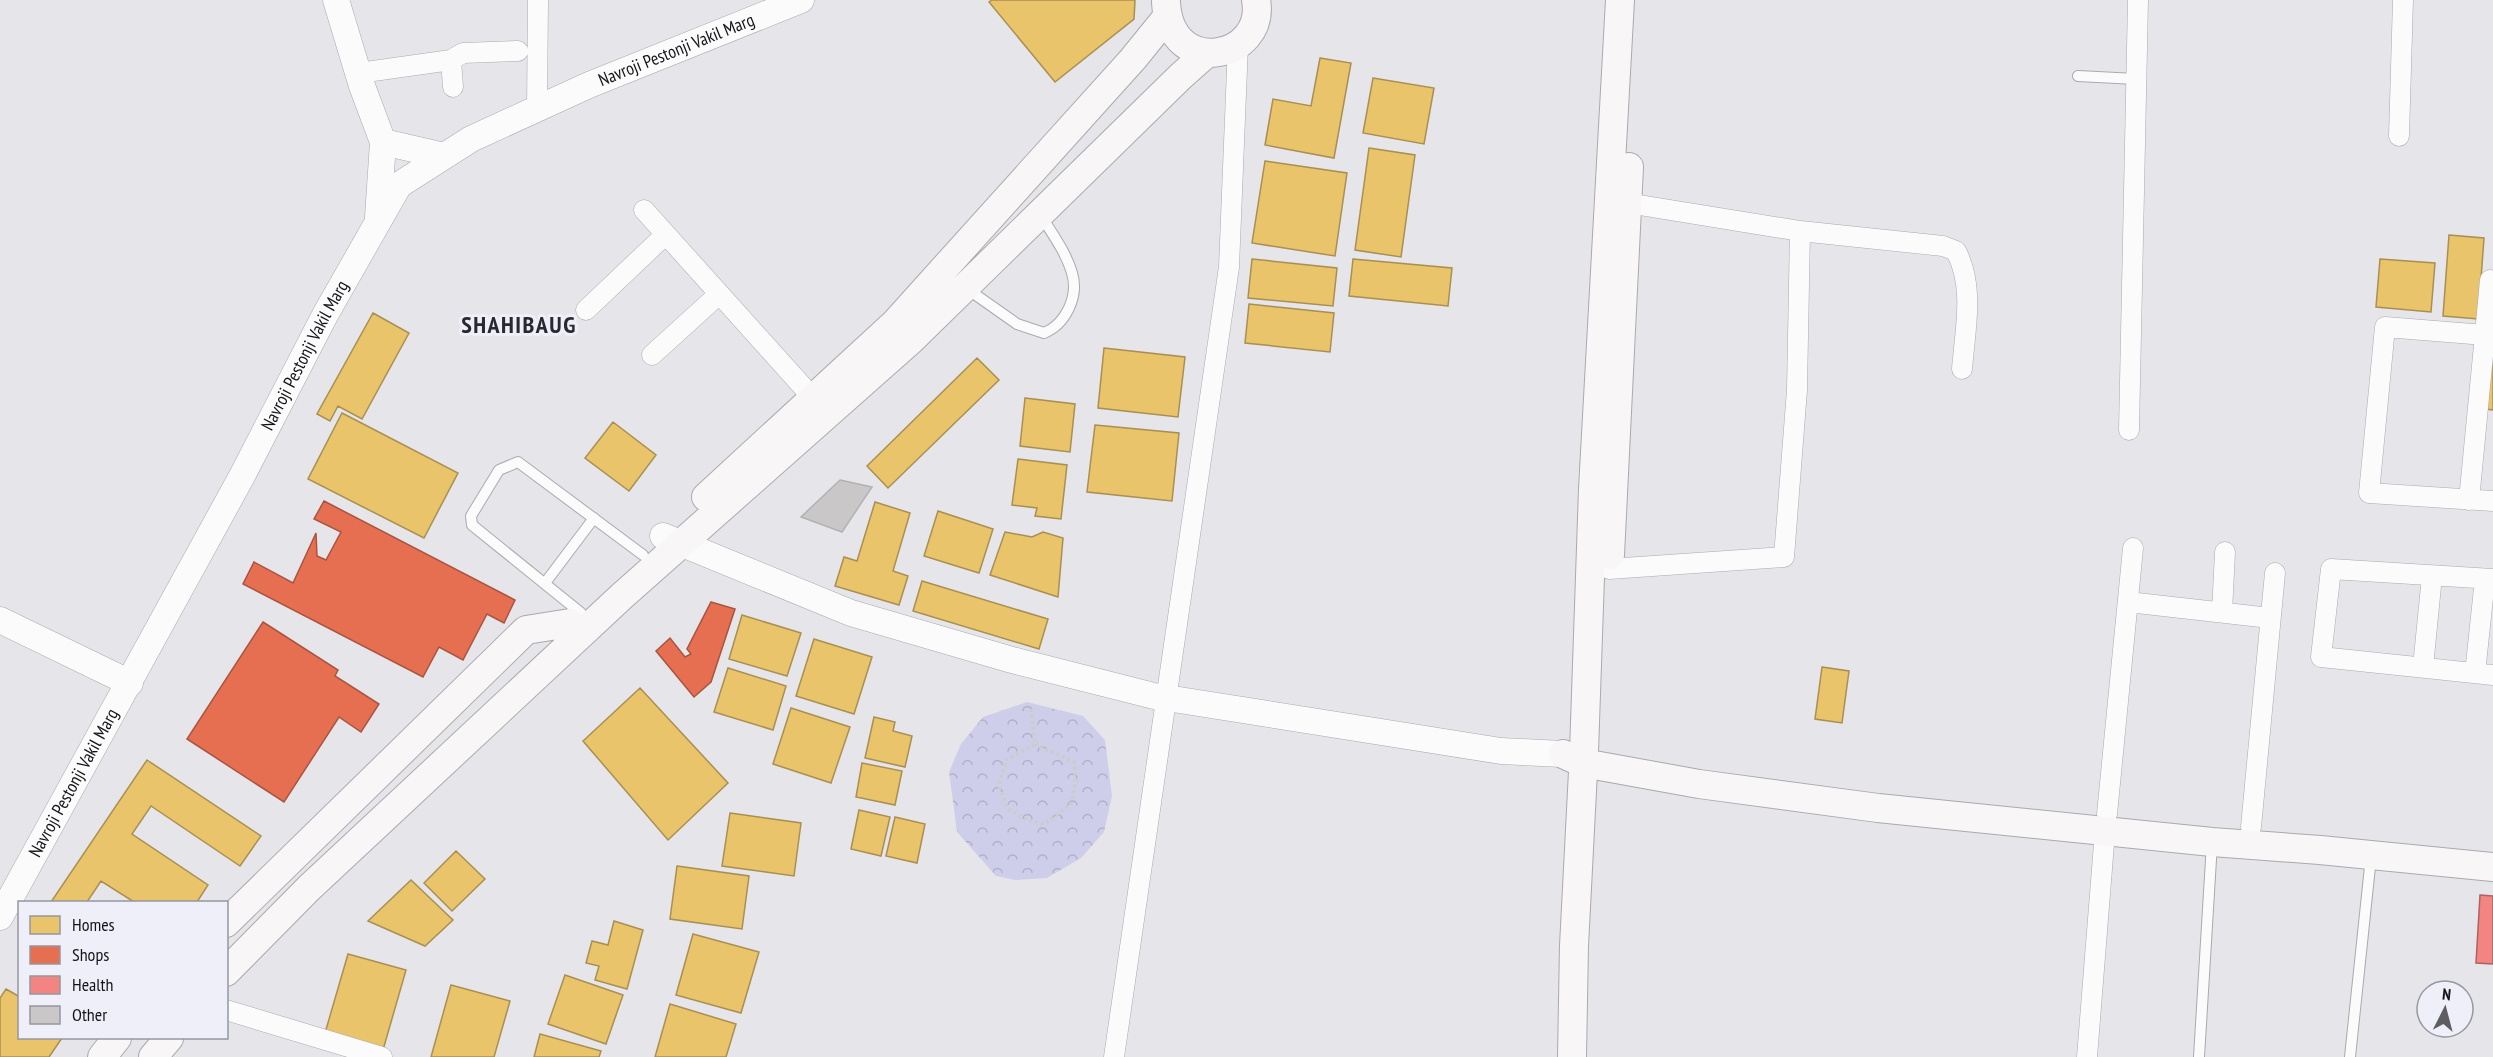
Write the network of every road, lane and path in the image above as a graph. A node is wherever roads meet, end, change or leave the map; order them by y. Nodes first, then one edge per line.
1 (336, 0) edge
2 (538, 0) edge
3 (801, 0) edge
4 (1279, 0) edge
5 (1620, 0) edge
6 (1638, 0) edge
7 (2138, 0) edge
8 (2403, 0) edge
9 (1166, 5) edge
10 (1256, 10) edge
11 (1238, 44) junction
12 (518, 51) dead end
13 (1207, 53) junction
14 (451, 60) junction
15 (359, 73) junction
16 (2078, 75) dead end
17 (2136, 78) junction
18 (453, 87) dead end
19 (537, 109) junction
20 (2399, 136) dead end
21 (383, 142) junction
22 (444, 156) junction
23 (1628, 203) junction
24 (644, 210) dead end
25 (1040, 213) junction
26 (378, 223) junction
27 (1800, 231) junction
28 (665, 235) junction
29 (2490, 280) dead end
30 (965, 287) junction
31 (718, 295) junction
32 (586, 310) dead end
33 (2485, 335) junction
34 (652, 355) dead end
35 (1962, 369) dead end
36 (813, 398) junction
37 (2129, 430) dead end
38 (2469, 500) junction
39 (2493, 501) edge
40 (594, 518) junction
41 (662, 545) junction
42 (2133, 548) dead end
43 (2225, 552) dead end
44 (1609, 569) junction
45 (2275, 573) dead end
46 (2432, 576) junction
47 (2489, 579) edge
48 (546, 584) junction
49 (2128, 602) junction
50 (2222, 612) junction
51 (576, 618) junction
52 (2270, 618) junction
53 (0, 620) edge
54 (2423, 667) junction
55 (2484, 674) edge
56 (130, 683) junction
57 (1165, 698) junction
58 (1031, 709) dead end
59 (1035, 744) junction
60 (1587, 758) junction
61 (2106, 823) junction
62 (2251, 827) junction
63 (2212, 842) junction
64 (2493, 849) edge
65 (2371, 855) junction
66 (2493, 867) edge
67 (0, 917) edge
68 (228, 921) edge
69 (228, 947) edge
70 (228, 970) edge
71 (228, 1011) edge
72 (116, 1039) edge
73 (147, 1039) edge
74 (168, 1039) edge
75 (102, 1057) edge
76 (132, 1057) edge
77 (153, 1057) edge
78 (382, 1057) edge
79 (1114, 1057) edge
80 (1572, 1057) edge
81 (1592, 1057) edge
82 (2087, 1057) edge
83 (2199, 1057) edge
84 (2350, 1057) edge

1 - 15 street
2 - 19 street
3 - 19 street, Navroji Pestonji Vakil Marg
4 - 10 main road
5 - 60 main road
6 - 23 main road
7 - 17 street
8 - 20 street
9 - 13 main road
9 - 36 main road
10 - 11 main road
11 - 13 main road
11 - 57 street
12 - 14 street
13 - 25 main road
14 - 15 street
14 - 18 street
15 - 21 street
16 - 17 lane
17 - 37 street
19 - 22 street, Navroji Pestonji Vakil Marg
21 - 22 street
21 - 26 street
22 - 26 street, Navroji Pestonji Vakil Marg
23 - 27 street
23 - 44 main road
24 - 28 street
25 - 30 main road
25 - 30 lane
26 - 56 street, Navroji Pestonji Vakil Marg
27 - 35 street
27 - 44 street
28 - 31 street
28 - 32 street
29 - 33 street
30 - 41 main road
31 - 34 street
31 - 36 street
33 - 38 street
33 - 38 street
36 - 41 main road
38 - 39 street
40 - 41 lane
40 - 48 lane
40 - 48 lane
41 - 51 main road
41 - 57 street
41 - 70 main road
42 - 49 street
43 - 50 street
44 - 60 main road
45 - 52 street
46 - 47 street
46 - 54 street
46 - 54 street
47 - 55 street
48 - 51 lane
49 - 50 street
49 - 61 street
50 - 52 street
51 - 68 main road
51 - 69 main road
52 - 62 street
53 - 56 street
54 - 55 street
56 - 67 street, Navroji Pestonji Vakil Marg
57 - 60 street
57 - 79 street
58 - 59 path
59 - 59 path
60 - 61 main road
60 - 80 main road
60 - 81 main road
61 - 62 main road
61 - 63 main road
61 - 82 street
62 - 64 main road
63 - 65 main road
63 - 83 lane
65 - 66 main road
65 - 84 lane
71 - 78 street
72 - 75 main road
73 - 76 main road
74 - 77 main road

